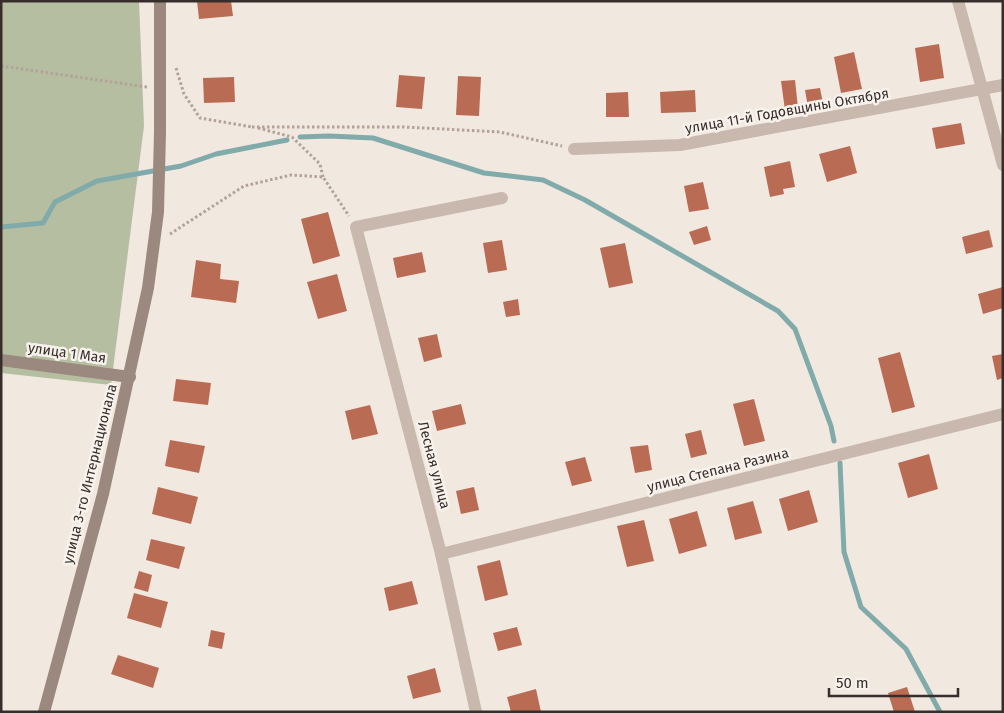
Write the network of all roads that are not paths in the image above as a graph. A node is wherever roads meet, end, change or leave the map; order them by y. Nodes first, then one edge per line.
1 (160, 1) edge
2 (958, 1) edge
3 (1003, 85) edge
4 (983, 90) junction
5 (574, 149) road end
6 (1003, 165) edge
7 (502, 198) dead end
8 (1, 360) edge
9 (130, 377) junction
10 (1003, 414) edge
11 (442, 554) junction
12 (44, 712) edge
13 (476, 712) edge

1 - 9 main road, улица 3-го Интернационала
2 - 4 street
3 - 4 street, улица 11-й Годовщины Октября
4 - 5 street, улица 11-й Годовщины Октября
4 - 6 street
7 - 11 street, Лесная улица
8 - 9 main road, улица 1 Мая
9 - 12 main road, улица 3-го Интернационала
10 - 11 street, улица Степана Разина
11 - 13 street, Лесная улица

